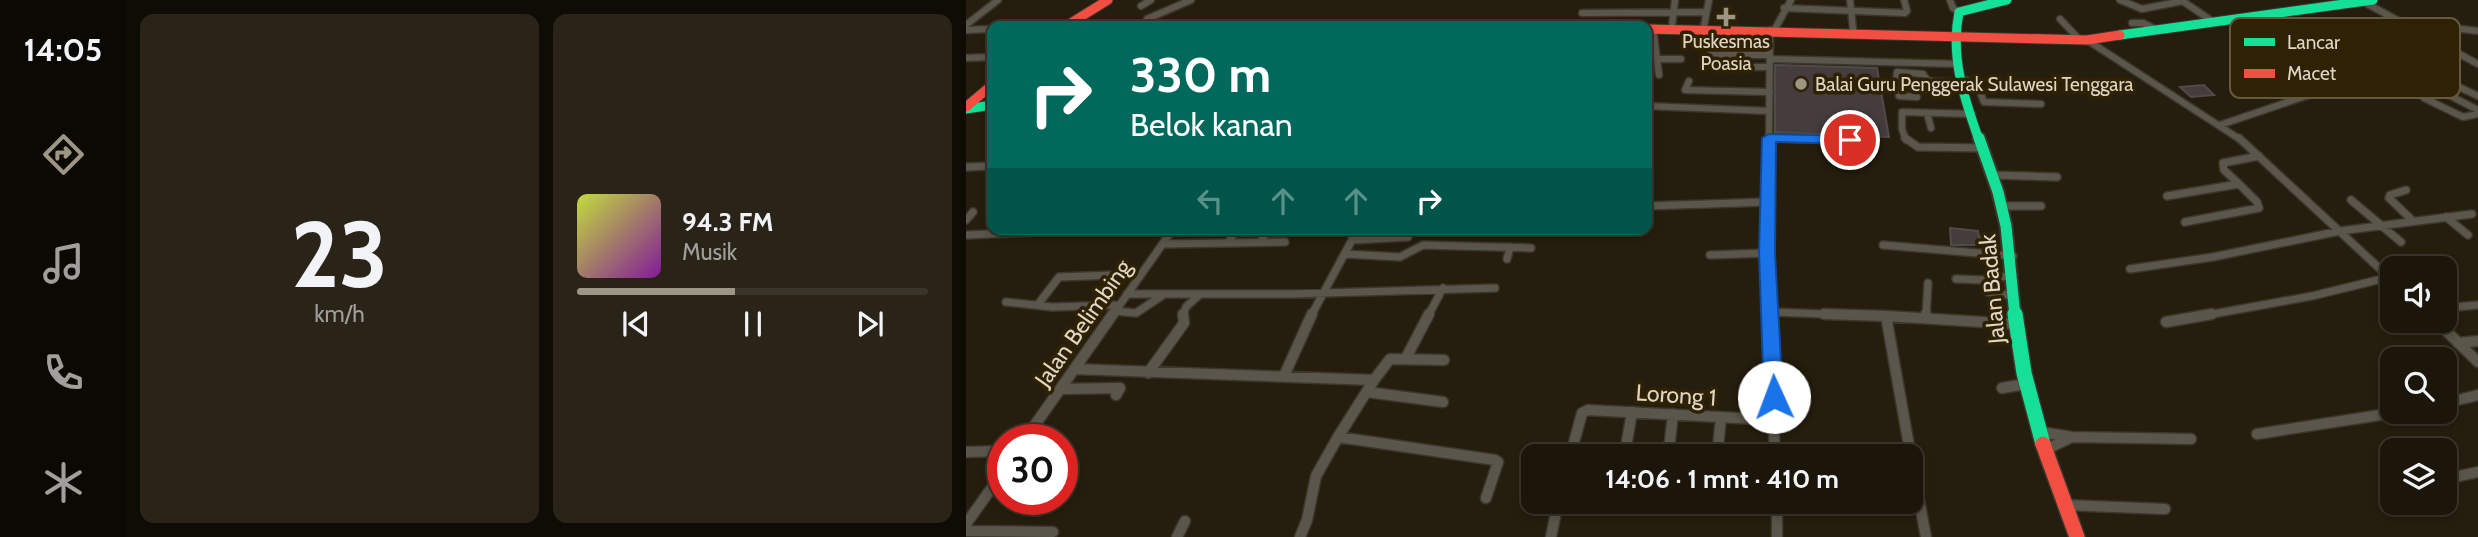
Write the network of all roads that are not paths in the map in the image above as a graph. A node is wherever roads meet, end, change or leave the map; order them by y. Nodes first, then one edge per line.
1 (998, 0) edge
2 (1108, 0) edge
3 (1151, 0) edge
4 (1191, 0) edge
5 (1675, 0) edge
6 (1709, 0) edge
7 (1791, 0) edge
8 (1850, 0) edge
9 (1904, 0) edge
10 (1950, 0) edge
11 (2007, 0) edge
12 (2120, 0) edge
13 (2182, 1) edge
14 (2363, 1) edge
15 (1141, 6) dead end
16 (1784, 8) junction
17 (1673, 11) junction
18 (1851, 11) junction
19 (1706, 12) junction
20 (1959, 12) junction
21 (1582, 13) dead end
22 (2239, 18) edge
23 (2393, 18) edge
24 (1147, 19) dead end
25 (2060, 19) dead end
26 (2209, 19) junction
27 (2230, 19) edge
28 (1074, 21) edge
29 (2132, 23) dead end
30 (1672, 26) junction
31 (1704, 26) junction
32 (966, 28) edge
33 (1652, 28) edge
34 (1652, 28) edge
35 (1721, 28) junction
36 (2152, 28) junction
37 (987, 29) edge
38 (1773, 29) junction
39 (1853, 29) junction
40 (2460, 29) edge
41 (2478, 31) edge
42 (1952, 34) junction
43 (2093, 38) junction
44 (1652, 45) edge
45 (2460, 54) edge
46 (1710, 55) dead end
47 (987, 57) edge
48 (966, 58) edge
49 (1656, 59) junction
50 (1681, 59) dead end
51 (1770, 60) junction
52 (1958, 64) junction
53 (2478, 64) edge
54 (1746, 67) dead end
55 (1659, 75) dead end
56 (1689, 81) dead end
57 (1963, 81) junction
58 (1928, 82) junction
59 (1896, 84) junction
60 (2460, 87) edge
61 (987, 89) edge
62 (1685, 90) junction
63 (1770, 92) junction
64 (2478, 96) edge
65 (1917, 97) dead end
66 (2298, 98) edge
67 (2424, 98) dead end
68 (2454, 98) edge
69 (1984, 102) junction
70 (987, 104) edge
71 (2041, 104) dead end
72 (967, 106) edge
73 (1652, 106) edge
74 (1681, 106) junction
75 (1970, 107) junction
76 (1769, 111) junction
77 (2478, 112) edge
78 (1927, 113) junction
79 (2220, 125) junction
80 (1931, 128) dead end
81 (1769, 138) junction
82 (1850, 140) dead end
83 (1984, 148) junction
84 (2259, 156) junction
85 (987, 166) edge
86 (966, 167) edge
87 (1993, 175) junction
88 (2057, 177) dead end
89 (2239, 184) junction
90 (2406, 190) dead end
91 (2167, 196) dead end
92 (2351, 200) dead end
93 (1768, 202) junction
94 (1652, 206) edge
95 (2003, 206) junction
96 (2041, 206) dead end
97 (973, 212) dead end
98 (2472, 214) dead end
99 (2446, 217) junction
100 (966, 220) edge
101 (2413, 221) junction
102 (2185, 222) dead end
103 (2383, 226) junction
104 (2340, 231) junction
105 (987, 232) edge
106 (966, 235) edge
107 (1169, 235) edge
108 (1233, 235) edge
109 (1264, 235) edge
110 (1353, 235) edge
111 (2468, 235) dead end
112 (1408, 237) dead end
113 (1352, 240) junction
114 (1261, 241) junction
115 (1229, 242) junction
116 (1285, 242) dead end
117 (2401, 242) dead end
118 (1163, 244) junction
119 (1883, 245) dead end
120 (1510, 247) junction
121 (1531, 248) dead end
122 (1767, 253) junction
123 (1345, 254) junction
124 (1710, 255) dead end
125 (2013, 256) junction
126 (1507, 259) dead end
127 (2130, 269) dead end
128 (2380, 269) edge
129 (1141, 274) junction
130 (2013, 275) junction
131 (1956, 279) dead end
132 (2380, 281) edge
133 (1928, 283) dead end
134 (1443, 288) junction
135 (1495, 288) dead end
136 (1321, 292) junction
137 (1988, 292) dead end
138 (1127, 293) junction
139 (1163, 295) junction
140 (1199, 295) junction
141 (2014, 296) junction
142 (1006, 302) dead end
143 (1039, 303) dead end
144 (2478, 305) edge
145 (2457, 307) edge
146 (1116, 308) junction
147 (1769, 312) junction
148 (1886, 316) junction
149 (1926, 318) junction
150 (2166, 322) dead end
151 (2015, 324) junction
152 (2448, 333) edge
153 (2478, 341) edge
154 (2458, 343) junction
155 (1406, 358) junction
156 (1444, 360) dead end
157 (2478, 362) edge
158 (1074, 369) junction
159 (1148, 373) junction
160 (1284, 376) junction
161 (1374, 380) junction
162 (2026, 384) junction
163 (2002, 388) dead end
164 (1061, 389) junction
165 (1367, 392) junction
166 (1116, 395) dead end
167 (2478, 395) edge
168 (2457, 400) edge
169 (1443, 402) dead end
170 (1632, 412) junction
171 (1673, 414) junction
172 (2380, 415) edge
173 (1721, 418) junction
174 (1775, 420) junction
175 (1036, 424) edge
176 (2041, 432) junction
177 (2257, 434) dead end
178 (1338, 437) junction
179 (2072, 437) junction
180 (2192, 439) dead end
181 (1573, 444) edge
182 (1718, 444) edge
183 (1776, 444) edge
184 (1909, 444) edge
185 (2047, 449) junction
186 (987, 451) edge
187 (966, 452) edge
188 (2478, 472) edge
189 (2457, 476) edge
190 (987, 494) edge
191 (1486, 498) dead end
192 (2065, 505) junction
193 (2165, 509) dead end
194 (1556, 514) edge
195 (1776, 514) edge
196 (1922, 514) edge
197 (1185, 521) dead end
198 (966, 524) edge
199 (966, 531) edge
200 (1053, 532) dead end
201 (1177, 537) edge
202 (1300, 537) edge
203 (1551, 537) edge
204 (1777, 537) edge
205 (1926, 537) edge
206 (2077, 537) edge

1 - 32 street
2 - 28 main road
3 - 15 street
4 - 24 street
5 - 17 street
6 - 19 street
7 - 16 street
8 - 18 street
9 - 18 street
10 - 20 street
11 - 20 main road
12 - 13 street
13 - 26 street
14 - 22 main road
14 - 23 street
14 - 26 main road
16 - 18 street
16 - 38 street
17 - 19 street
17 - 21 street
17 - 30 street
18 - 39 street
19 - 31 street
20 - 42 main road
25 - 43 street
26 - 36 main road
27 - 43 main road
29 - 36 street
30 - 31 main road
30 - 33 main road
31 - 35 main road
32 - 37 street
34 - 35 main road
35 - 38 main road
36 - 43 main road
38 - 39 main road
38 - 42 main road
38 - 51 street
39 - 42 main road
40 - 41 street
42 - 43 main road
42 - 52 main road, Jalan Badak
43 - 79 street
44 - 49 street
45 - 53 street
46 - 51 street
47 - 48 street
49 - 50 street
49 - 55 street
51 - 52 street
51 - 54 street
51 - 63 street
52 - 57 main road, Jalan Badak
56 - 62 street
57 - 58 street
57 - 69 street
57 - 75 main road, Jalan Badak
58 - 59 street
58 - 59 street
59 - 65 street
60 - 64 street
61 - 72 main road
62 - 63 street
62 - 74 street
63 - 76 street
66 - 79 street
67 - 77 street
68 - 77 street
69 - 71 street
69 - 75 street
70 - 72 main road
73 - 74 street
74 - 76 street
75 - 78 street
75 - 83 main road, Jalan Badak
76 - 81 street
78 - 80 street
78 - 83 street
79 - 84 street
81 - 82 street
81 - 93 street
83 - 87 main road, Jalan Badak
84 - 89 street
84 - 104 street
85 - 86 street
87 - 88 street
87 - 95 main road, Jalan Badak
89 - 91 street
89 - 102 street
90 - 101 street
92 - 103 street
93 - 94 street
93 - 122 street
95 - 96 street
95 - 125 main road, Jalan Badak
97 - 100 street
98 - 99 street
99 - 101 street
99 - 111 street
101 - 103 street
103 - 104 street
103 - 117 street
104 - 127 street
104 - 128 street
105 - 106 street
107 - 118 street, Jalan Belimbing
108 - 115 street
109 - 114 street
110 - 113 street
112 - 113 street
113 - 123 street
114 - 115 street
114 - 116 street
115 - 118 street
118 - 129 street, Jalan Belimbing
119 - 125 street
120 - 121 street
120 - 123 street
120 - 126 street
122 - 124 street
122 - 147 street
123 - 136 street
125 - 130 main road, Jalan Badak
129 - 138 street, Jalan Belimbing
129 - 143 street
130 - 131 street
130 - 141 main road, Jalan Badak
132 - 150 street
133 - 149 street
134 - 135 street
134 - 136 street
134 - 155 street
136 - 140 street
136 - 160 street
137 - 141 street
138 - 139 street
138 - 146 street, Jalan Belimbing
139 - 140 street
139 - 146 street
140 - 159 street
141 - 151 main road, Jalan Badak
142 - 146 street
144 - 145 street
146 - 158 street, Jalan Belimbing
147 - 148 street
147 - 174 street
148 - 149 street
148 - 184 street
149 - 151 street
151 - 162 main road, Jalan Badak
152 - 154 street
153 - 154 street
154 - 157 street
155 - 156 street
155 - 161 street
158 - 159 street
158 - 164 street, Jalan Belimbing
159 - 160 street
160 - 161 street
161 - 165 street
162 - 163 street
162 - 176 main road, Jalan Badak
164 - 166 street
164 - 175 street, Jalan Belimbing
165 - 169 street
165 - 178 street
167 - 168 street
170 - 171 street, Lorong 1
170 - 171 street
170 - 181 street, Lorong 1
171 - 173 street, Lorong 1
172 - 177 street
173 - 174 street, Lorong 1
173 - 182 street
174 - 183 street
176 - 179 street
176 - 185 main road, Jalan Badak
178 - 191 street
178 - 202 street
179 - 180 street
179 - 185 street
185 - 192 main road, Jalan Badak
186 - 187 street
188 - 189 street
190 - 198 street
192 - 193 street
192 - 206 main road, Jalan Badak
194 - 203 street
195 - 204 street
196 - 205 street
197 - 201 street
199 - 200 street

